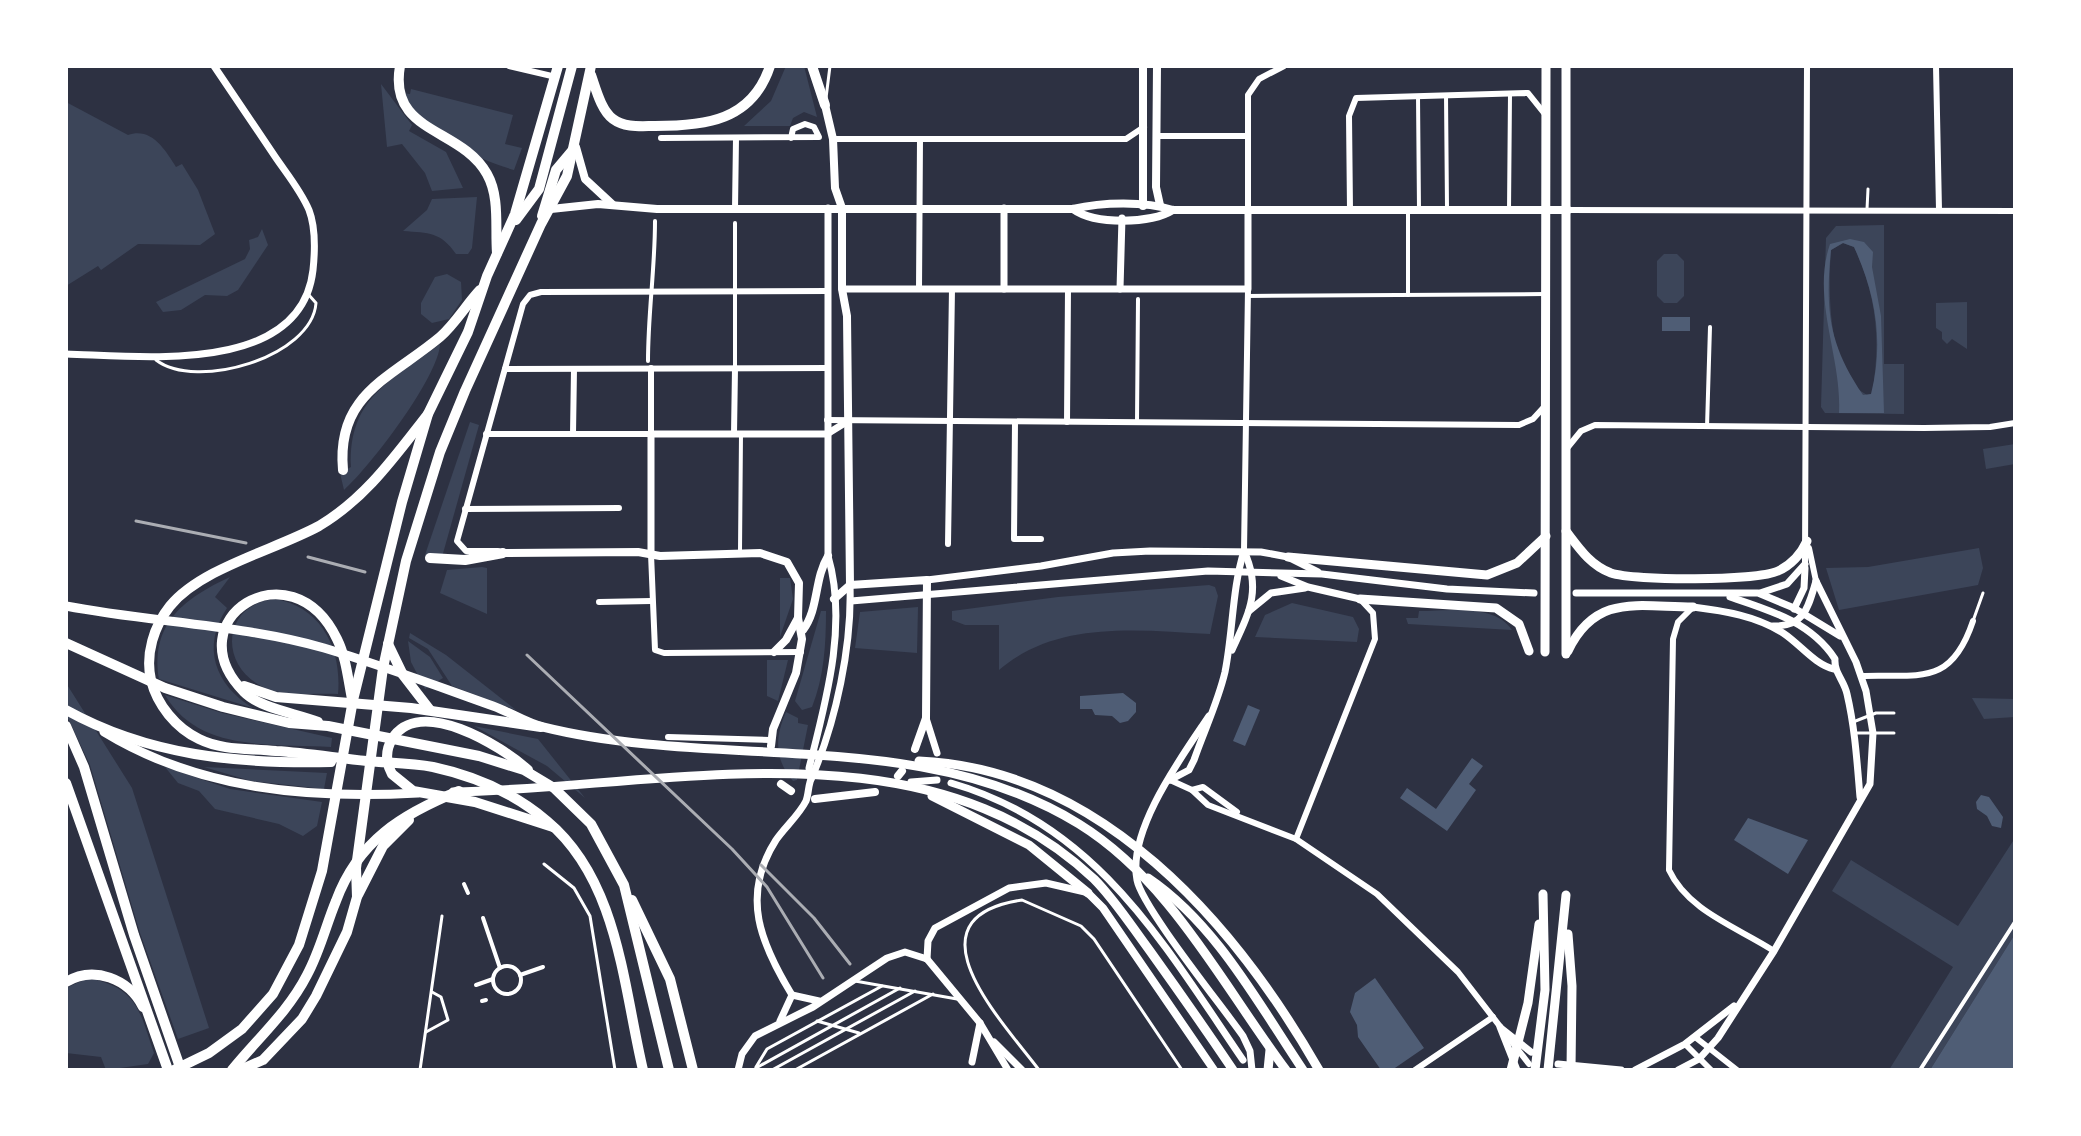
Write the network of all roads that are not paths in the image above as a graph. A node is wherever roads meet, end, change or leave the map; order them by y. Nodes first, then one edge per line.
1 (214, 66) edge
2 (400, 66) edge
3 (509, 66) edge
4 (572, 66) edge
5 (770, 66) edge
6 (812, 66) edge
7 (830, 66) edge
8 (1143, 66) edge
9 (1157, 66) edge
10 (1284, 66) edge
11 (1546, 66) edge
12 (1566, 66) edge
13 (1807, 66) edge
14 (1936, 66) edge
15 (590, 70) edge
16 (557, 71) edge
17 (1510, 94) junction
18 (1418, 95) junction
19 (1446, 95) junction
20 (825, 105) junction
21 (1547, 118) junction
22 (1144, 127) junction
23 (1157, 136) junction
24 (1248, 136) junction
25 (661, 138) dead end
26 (736, 138) junction
27 (791, 138) dead end
28 (833, 139) junction
29 (920, 139) junction
30 (576, 147) junction
31 (1156, 187) junction
32 (1868, 189) dead end
33 (1160, 205) junction
34 (1143, 206) junction
35 (617, 207) junction
36 (828, 208) junction
37 (842, 208) junction
38 (919, 208) junction
39 (1004, 208) junction
40 (551, 209) junction
41 (735, 209) junction
42 (1073, 209) junction
43 (1248, 209) junction
44 (1809, 209) junction
45 (1867, 209) junction
46 (1173, 210) junction
47 (1350, 210) junction
48 (1408, 210) junction
49 (1419, 210) junction
50 (1447, 210) junction
51 (1509, 210) junction
52 (1547, 210) junction
53 (1568, 210) junction
54 (1939, 210) junction
55 (2015, 211) edge
56 (1122, 218) junction
57 (655, 221) dead end
58 (735, 223) dead end
59 (541, 224) junction
60 (509, 230) junction
61 (497, 253) junction
62 (484, 286) junction
63 (842, 289) junction
64 (919, 289) junction
65 (952, 289) junction
66 (1004, 289) junction
67 (1068, 289) junction
68 (1120, 289) junction
69 (828, 291) junction
70 (735, 292) junction
71 (308, 293) junction
72 (651, 293) junction
73 (1248, 293) junction
74 (1547, 294) junction
75 (1408, 295) junction
76 (1138, 299) dead end
77 (1710, 327) dead end
78 (66, 354) edge
79 (154, 357) junction
80 (650, 365) junction
81 (735, 368) junction
82 (828, 368) junction
83 (505, 369) junction
84 (574, 369) junction
85 (1547, 397) junction
86 (428, 414) junction
87 (827, 420) junction
88 (848, 421) junction
89 (950, 421) junction
90 (1015, 422) junction
91 (1067, 422) junction
92 (1137, 422) junction
93 (1246, 422) junction
94 (2015, 423) edge
95 (1707, 427) junction
96 (1808, 427) junction
97 (486, 434) junction
98 (573, 434) junction
99 (651, 434) junction
100 (738, 434) junction
101 (827, 434) junction
102 (1567, 448) junction
103 (343, 470) dead end
104 (619, 508) dead end
105 (465, 509) junction
106 (1566, 531) junction
107 (1547, 536) junction
108 (1041, 539) dead end
109 (1807, 541) junction
110 (948, 544) dead end
111 (1244, 551) junction
112 (503, 553) junction
113 (740, 553) junction
114 (651, 554) junction
115 (828, 556) junction
116 (1288, 557) junction
117 (430, 558) dead end
118 (1805, 564) junction
119 (1237, 572) junction
120 (1254, 573) junction
121 (1322, 574) junction
122 (1279, 575) junction
123 (927, 580) junction
124 (1816, 581) junction
125 (850, 585) junction
126 (1308, 587) junction
127 (1534, 593) dead end
128 (1576, 593) dead end
129 (1758, 593) junction
130 (1983, 593) dead end
131 (1719, 594) junction
132 (927, 596) junction
133 (834, 599) junction
134 (1360, 599) junction
135 (651, 601) junction
136 (851, 601) junction
137 (599, 602) dead end
138 (66, 606) edge
139 (1693, 607) junction
140 (1794, 608) junction
141 (1249, 611) junction
142 (1805, 615) junction
143 (798, 618) junction
144 (1793, 621) junction
145 (1973, 621) joint
146 (1771, 626) junction
147 (803, 630) junction
148 (1840, 636) junction
149 (66, 643) edge
150 (388, 644) junction
151 (1529, 651) dead end
152 (774, 652) junction
153 (801, 652) junction
154 (1545, 652) dead end
155 (1227, 660) junction
156 (1834, 669) junction
157 (1861, 676) junction
158 (238, 684) junction
159 (1846, 688) junction
160 (353, 700) junction
161 (66, 710) edge
162 (1894, 713) dead end
163 (1871, 714) junction
164 (926, 718) junction
165 (1853, 722) junction
166 (91, 723) junction
167 (446, 724) junction
168 (66, 726) edge
169 (328, 726) junction
170 (541, 727) junction
171 (1854, 733) junction
172 (1873, 733) junction
173 (1894, 733) dead end
174 (668, 737) dead end
175 (770, 743) joint
176 (915, 749) dead end
177 (937, 753) dead end
178 (879, 759) junction
179 (365, 761) junction
180 (534, 775) junction
181 (811, 779) junction
182 (937, 780) dead end
183 (1170, 780) junction
184 (66, 783) edge
185 (951, 783) dead end
186 (781, 784) dead end
187 (914, 785) junction
188 (1192, 790) junction
189 (459, 791) junction
190 (791, 791) dead end
191 (875, 792) dead end
192 (1860, 797) junction
193 (815, 799) dead end
194 (475, 802) junction
195 (1240, 815) junction
196 (1145, 826) junction
197 (555, 827) junction
198 (1296, 839) junction
199 (1128, 845) dead end
200 (544, 864) dead end
201 (1114, 865) dead end
202 (1140, 872) junction
203 (1108, 875) junction
204 (464, 884) dead end
205 (624, 885) junction
206 (468, 893) dead end
207 (1088, 893) junction
208 (357, 897) junction
209 (442, 916) dead end
210 (483, 918) dead end
211 (2015, 922) edge
212 (1774, 951) junction
213 (927, 959) junction
214 (543, 967) dead end
215 (500, 968) junction
216 (520, 975) junction
217 (493, 979) junction
218 (852, 981) junction
219 (66, 982) edge
220 (476, 985) dead end
221 (882, 986) junction
222 (900, 988) junction
223 (915, 991) junction
224 (432, 992) junction
225 (933, 994) junction
226 (792, 995) junction
227 (961, 998) junction
228 (819, 1001) junction
229 (1739, 1002) junction
230 (1493, 1017) junction
231 (780, 1021) junction
232 (817, 1021) junction
233 (980, 1023) junction
234 (832, 1026) junction
235 (1500, 1027) junction
236 (154, 1030) junction
237 (845, 1030) junction
238 (426, 1032) junction
239 (861, 1034) junction
240 (990, 1037) junction
241 (1695, 1037) junction
242 (1685, 1044) junction
243 (1270, 1050) junction
244 (1709, 1050) junction
245 (1531, 1052) dead end
246 (1699, 1059) junction
247 (1243, 1060) dead end
248 (972, 1062) dead end
249 (1558, 1064) dead end
250 (260, 1065) edge
251 (669, 1066) edge
252 (1532, 1067) edge
253 (756, 1069) edge
254 (168, 1070) edge
255 (174, 1070) edge
256 (181, 1070) edge
257 (232, 1070) edge
258 (240, 1070) edge
259 (420, 1070) edge
260 (615, 1070) edge
261 (643, 1070) edge
262 (693, 1070) edge
263 (738, 1070) edge
264 (772, 1070) edge
265 (795, 1070) edge
266 (1008, 1070) edge
267 (1022, 1070) edge
268 (1039, 1070) edge
269 (1182, 1070) edge
270 (1214, 1070) edge
271 (1233, 1070) edge
272 (1252, 1070) edge
273 (1268, 1070) edge
274 (1286, 1070) edge
275 (1303, 1070) edge
276 (1319, 1070) edge
277 (1415, 1070) edge
278 (1514, 1070) edge
279 (1548, 1070) edge
280 (1571, 1070) edge
281 (1621, 1070) edge
282 (1635, 1070) edge
283 (1678, 1070) edge
284 (1711, 1070) edge
285 (1737, 1070) edge
286 (1920, 1070) edge

1 - 71 street
2 - 61 highway
3 - 16 street
4 - 60 highway
5 - 15 highway
6 - 20 highway
7 - 20 lane
8 - 22 main road
9 - 23 main road
10 - 24 street
11 - 21 main road
12 - 53 main road
13 - 44 street
14 - 54 street
15 - 30 highway
16 - 60 highway
17 - 19 street
17 - 21 street
17 - 51 street
18 - 19 street
18 - 47 street
18 - 49 street
19 - 50 street
20 - 28 main road
21 - 52 main road
22 - 29 street
22 - 34 main road
23 - 24 street
23 - 31 main road
24 - 43 street
25 - 26 street
26 - 27 street
26 - 41 street
28 - 29 street
28 - 37 main road
29 - 38 street
30 - 35 main road
30 - 40 highway
30 - 59 highway
31 - 33 main road
31 - 34 main road
32 - 45 lane
33 - 34 main road
33 - 46 main road
34 - 42 main road
34 - 56 main road
35 - 40 main road
35 - 41 main road
36 - 37 main road
36 - 41 main road
36 - 69 street
37 - 38 main road
37 - 63 main road
38 - 39 main road
38 - 64 street
39 - 42 main road
39 - 66 street
40 - 59 highway
42 - 56 main road
43 - 46 main road
43 - 47 main road
43 - 73 street
44 - 45 street
44 - 53 street
44 - 96 street
45 - 54 street
46 - 56 main road
47 - 48 main road
48 - 49 main road
48 - 75 street
49 - 50 main road
50 - 51 main road
51 - 52 main road
52 - 53 main road
52 - 74 main road
53 - 102 main road
54 - 55 street
56 - 68 street
57 - 72 street
58 - 70 street
59 - 150 highway
60 - 61 highway
61 - 62 highway
62 - 86 highway
62 - 103 highway
63 - 64 street
63 - 88 main road
64 - 65 street
65 - 66 street
65 - 89 street
66 - 67 street
67 - 68 street
67 - 91 street
68 - 73 street
69 - 70 street
69 - 82 street
70 - 72 street
70 - 81 street
71 - 79 street
71 - 79 lane
72 - 80 street
72 - 83 street
73 - 75 street
73 - 93 street
74 - 75 street
74 - 85 main road
76 - 92 street
77 - 95 street
78 - 79 street
80 - 81 street
80 - 84 street
80 - 99 street
81 - 82 street
81 - 100 street
82 - 87 street
83 - 84 street
83 - 97 street
84 - 98 street
85 - 93 street
85 - 107 main road
86 - 160 highway
86 - 179 highway
87 - 88 street
87 - 101 street
88 - 89 street
88 - 101 street
88 - 125 main road
89 - 90 street
89 - 110 street
90 - 91 street
90 - 108 street
91 - 92 street
92 - 93 street
93 - 111 street
94 - 96 street
95 - 96 street
95 - 102 street
96 - 109 street
97 - 98 street
97 - 105 street
98 - 99 street
99 - 100 street
99 - 114 street
100 - 101 street
100 - 113 street
101 - 115 street
102 - 106 main road
104 - 105 street
105 - 112 street
106 - 109 main road
106 - 139 main road
107 - 116 main road
107 - 154 main road
109 - 118 street
109 - 124 street
111 - 116 street
111 - 119 street
111 - 120 street
111 - 123 street
112 - 114 main road
112 - 117 highway
113 - 114 main road
113 - 143 main road
114 - 135 street
115 - 133 street
115 - 147 main road
116 - 121 street
118 - 129 street
118 - 140 street
119 - 120 street
119 - 132 street
119 - 155 street
120 - 122 street
120 - 141 street
121 - 122 street
121 - 127 street
122 - 126 street
123 - 125 main road
123 - 132 main road
124 - 142 street
124 - 148 street
125 - 133 main road
125 - 136 street
126 - 134 street
126 - 141 street
128 - 131 street
129 - 131 street
129 - 140 street
130 - 145 lane
131 - 144 street
132 - 136 street
132 - 164 main road
133 - 181 street
134 - 151 main road
134 - 198 street
135 - 137 street
135 - 152 street
136 - 181 street
138 - 170 main road
139 - 146 street
139 - 212 street
140 - 142 street
140 - 144 street
141 - 155 street
142 - 144 street
142 - 148 street
143 - 147 main road
143 - 152 main road
144 - 146 street
144 - 156 street
145 - 157 street
146 - 156 street
147 - 153 main road
148 - 157 street
149 - 169 highway
150 - 167 highway
150 - 208 highway
152 - 153 street
153 - 175 main road
155 - 183 street
156 - 159 street
157 - 159 street
157 - 163 street
158 - 160 highway
158 - 169 highway
158 - 170 highway
159 - 165 street
160 - 255 highway
161 - 166 highway
162 - 163 lane
163 - 165 lane
163 - 172 street
164 - 176 main road
164 - 177 street
165 - 171 street
166 - 179 highway
166 - 189 main road
167 - 180 highway
167 - 194 highway
168 - 256 highway
169 - 180 highway
170 - 178 main road
171 - 172 lane
171 - 192 street
172 - 173 lane
172 - 192 street
174 - 175 street
178 - 202 main road
178 - 276 main road
179 - 197 highway
180 - 205 highway
181 - 226 street
182 - 187 street
183 - 188 street
183 - 196 street
184 - 236 highway
185 - 203 street
186 - 190 main road
187 - 189 main road
187 - 207 main road
187 - 271 main road
188 - 195 street
188 - 195 street
189 - 257 highway
191 - 193 main road
192 - 212 street
194 - 197 highway
194 - 208 highway
195 - 198 street
196 - 199 street
196 - 272 street
197 - 261 highway
198 - 230 street
200 - 260 lane
201 - 203 street
202 - 243 main road
202 - 275 main road
203 - 247 street
204 - 206 street
205 - 251 highway
205 - 262 highway
207 - 213 street
207 - 270 main road
208 - 250 highway
209 - 224 lane
210 - 215 street
211 - 286 street
212 - 229 street
213 - 218 street
213 - 227 street
214 - 216 street
215 - 216 street
215 - 217 street
216 - 217 street
217 - 220 street
218 - 221 lane
218 - 228 street
219 - 236 highway
221 - 222 lane
221 - 232 lane
222 - 223 lane
222 - 234 lane
223 - 225 lane
223 - 237 lane
224 - 238 lane
224 - 238 lane
225 - 227 lane
225 - 239 lane
226 - 228 street
226 - 231 street
227 - 233 street
228 - 231 street
229 - 241 street
229 - 244 street
230 - 235 street
230 - 277 street
231 - 263 street
232 - 234 lane
232 - 253 lane
233 - 240 street
233 - 248 street
234 - 237 lane
234 - 253 lane
235 - 245 street
235 - 252 street
235 - 278 street
236 - 254 highway
237 - 239 lane
237 - 264 lane
238 - 259 lane
239 - 265 lane
240 - 266 street
240 - 267 street
241 - 242 street
241 - 244 street
242 - 246 street
242 - 282 street
243 - 273 main road
243 - 274 main road
244 - 246 street
244 - 285 street
246 - 283 street
246 - 284 street
249 - 281 street
250 - 258 highway
252 - 278 main road
268 - 269 lane
279 - 280 main road

